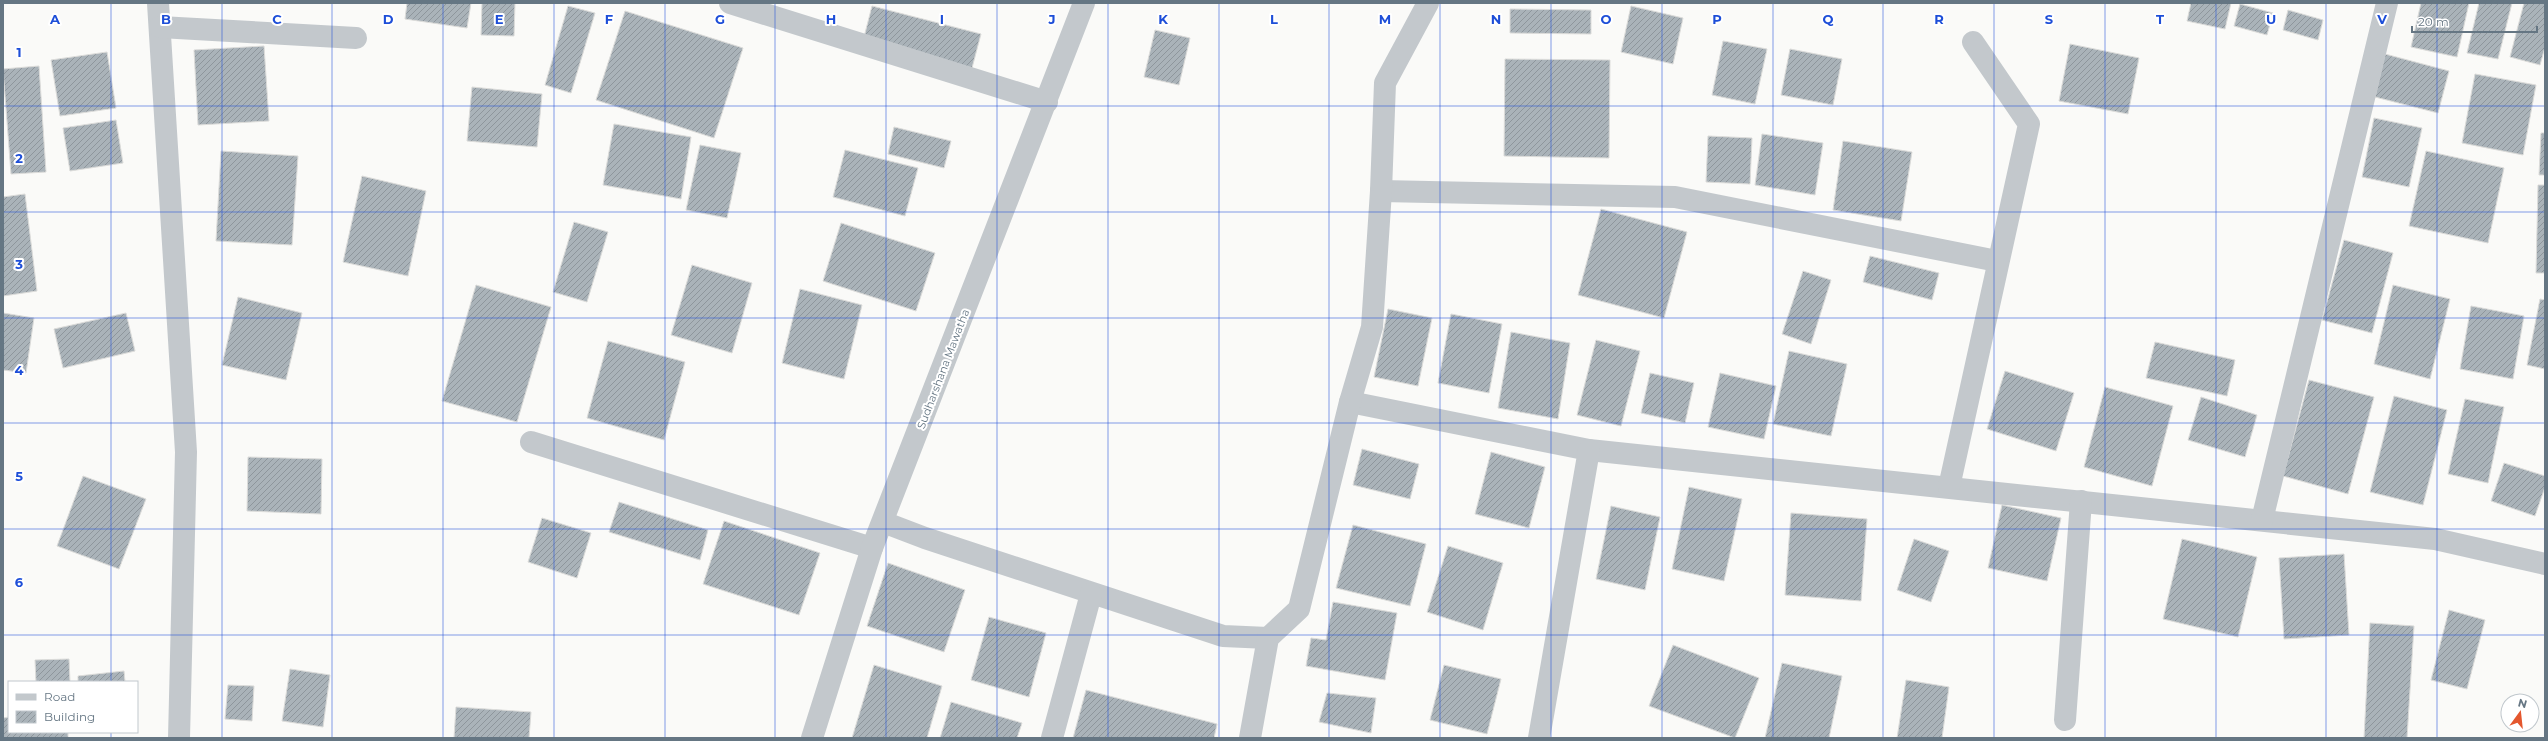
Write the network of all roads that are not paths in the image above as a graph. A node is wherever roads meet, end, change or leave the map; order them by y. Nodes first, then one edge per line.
1 (158, 3) edge
2 (730, 3) edge
3 (1084, 3) edge
4 (1428, 3) edge
5 (2387, 3) edge
6 (160, 27) junction
7 (356, 38) dead end
8 (1973, 42) dead end
9 (1047, 102) junction
10 (1381, 191) junction
11 (1997, 261) junction
12 (1350, 402) junction
13 (531, 442) dead end
14 (1589, 450) junction
15 (1949, 487) junction
16 (2081, 501) junction
17 (2262, 520) junction
18 (883, 522) junction
19 (872, 548) junction
20 (2545, 564) edge
21 (1091, 594) junction
22 (1268, 638) junction
23 (2065, 720) dead end
24 (179, 738) edge
25 (812, 738) edge
26 (1052, 738) edge
27 (1250, 738) edge
28 (1539, 738) edge

1 - 6 street
2 - 9 street
3 - 9 street, Sudharshana Mawatha
4 - 10 street
5 - 17 street
6 - 7 street
6 - 24 street
8 - 11 street
9 - 18 street, Sudharshana Mawatha
10 - 11 street
10 - 12 street
11 - 15 street
12 - 14 street
12 - 22 street
13 - 19 street
14 - 15 street
14 - 28 street
15 - 16 street
16 - 17 street
16 - 23 street
17 - 20 street
18 - 19 street, Sudharshana Mawatha
18 - 21 street
19 - 25 street, Sudharshana Mawatha
21 - 22 street
21 - 26 street
22 - 27 street

